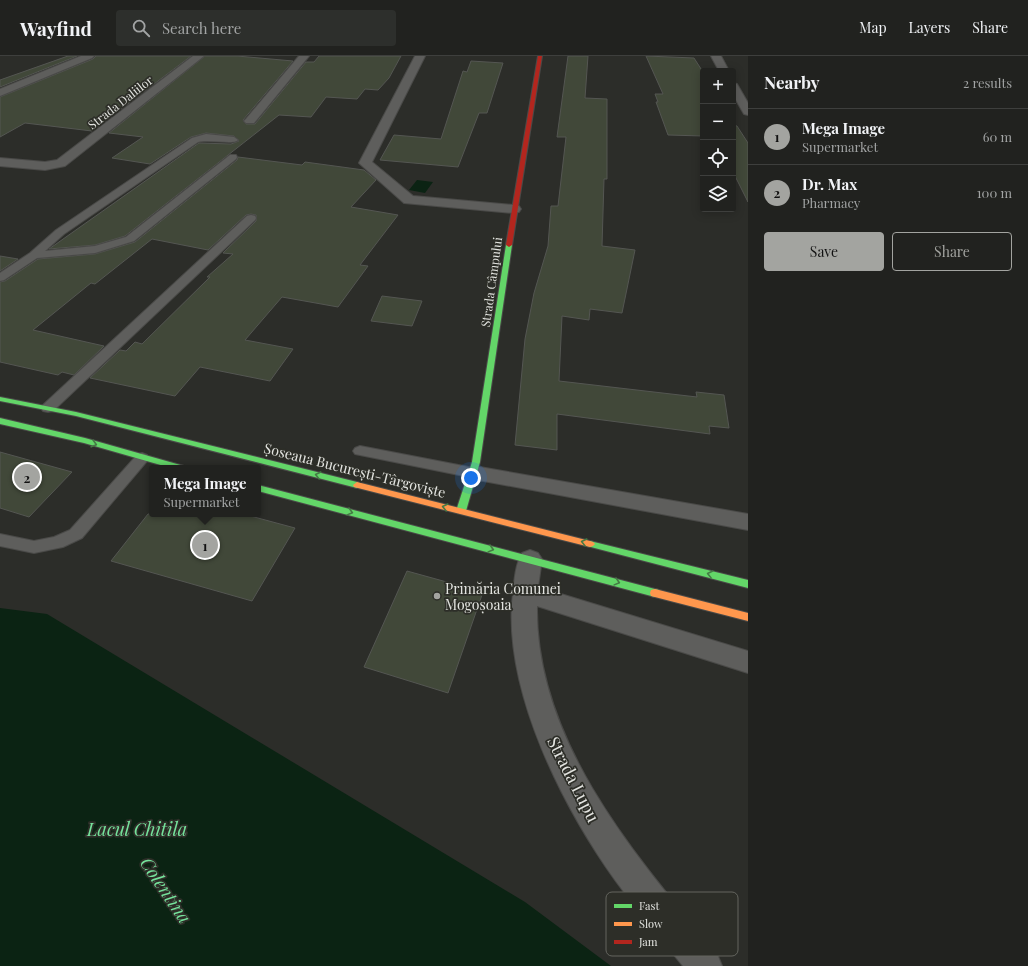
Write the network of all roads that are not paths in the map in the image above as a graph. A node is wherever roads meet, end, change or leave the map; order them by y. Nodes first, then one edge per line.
1 (89, 56) edge
2 (199, 56) edge
3 (304, 56) edge
4 (420, 56) edge
5 (540, 56) edge
6 (716, 56) edge
7 (722, 68) edge
8 (736, 91) edge
9 (0, 93) edge
10 (748, 112) edge
11 (250, 121) dead end
12 (234, 140) dead end
13 (233, 158) dead end
14 (0, 162) edge
15 (514, 208) junction
16 (251, 218) dead end
17 (34, 255) junction
18 (0, 278) edge
19 (7, 391) dead end
20 (0, 398) edge
21 (48, 408) junction
22 (0, 421) edge
23 (0, 429) edge
24 (57, 434) junction
25 (360, 451) dead end
26 (142, 458) junction
27 (169, 465) edge
28 (474, 473) junction
29 (261, 489) edge
30 (461, 511) junction
31 (748, 522) edge
32 (0, 540) edge
33 (530, 559) junction
34 (748, 584) edge
35 (525, 593) junction
36 (748, 616) edge
37 (748, 662) edge
38 (644, 892) edge
39 (697, 956) edge
40 (705, 966) edge

1 - 9 street
2 - 14 street, Strada Daliilor
3 - 11 street
4 - 15 street
5 - 15 main road, Strada Câmpului
6 - 7 street
8 - 10 street
12 - 17 lane
13 - 17 lane
15 - 28 main road, Strada Câmpului
16 - 21 lane
17 - 18 lane
19 - 21 main road, Șoseaua București-Târgoviște
20 - 21 main road, Șoseaua București-Târgoviște
30 -> 21 main road, Șoseaua București-Târgoviște
22 - 24 main road
23 - 24 main road
24 -> 26 main road
25 - 28 lane
26 - 27 main road
26 - 32 lane
28 - 30 main road, Strada Câmpului
28 - 31 street
29 -> 33 main road
34 -> 30 main road, Șoseaua București-Târgoviște
33 - 35 street, Strada Lupu
33 -> 36 main road
35 - 37 street
35 - 38 street, Strada Lupu
39 - 40 street, Strada Lupu

